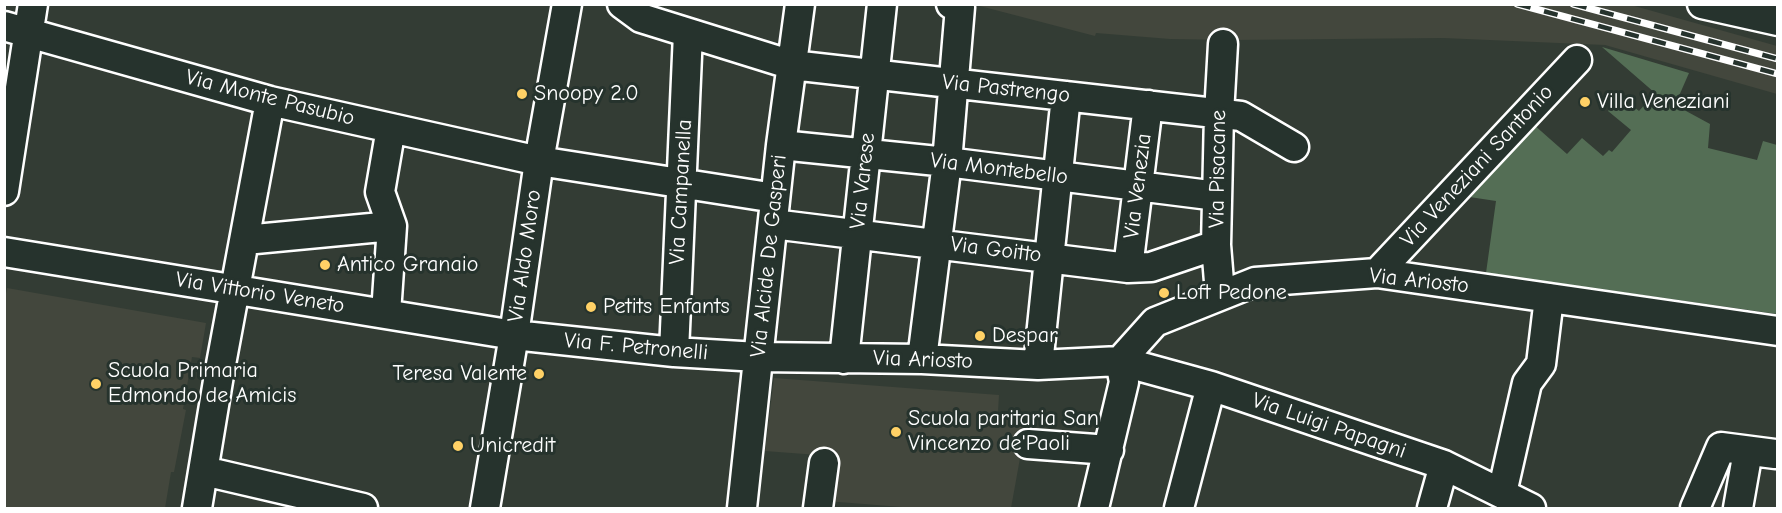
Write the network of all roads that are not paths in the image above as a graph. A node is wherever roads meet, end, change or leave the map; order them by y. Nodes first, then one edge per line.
1 (33, 4) edge
2 (567, 4) edge
3 (622, 4) edge
4 (800, 4) edge
5 (882, 4) edge
6 (1702, 4) edge
7 (956, 5) edge
8 (1778, 21) edge
9 (16, 29) edge
10 (688, 33) junction
11 (1223, 45) dead end
12 (1578, 60) dead end
13 (792, 65) junction
14 (875, 75) junction
15 (953, 84) junction
16 (1066, 96) junction
17 (270, 100) junction
18 (1148, 105) junction
19 (1219, 114) junction
20 (391, 128) junction
21 (782, 145) junction
22 (1294, 147) dead end
23 (865, 153) junction
24 (539, 161) junction
25 (947, 162) junction
26 (1057, 177) junction
27 (5, 182) edge
28 (682, 183) junction
29 (1138, 187) junction
30 (4, 191) edge
31 (1217, 196) junction
32 (774, 211) junction
33 (392, 226) junction
34 (857, 233) junction
35 (245, 240) junction
36 (938, 243) junction
37 (1216, 245) junction
38 (4, 252) edge
39 (1048, 257) junction
40 (1139, 267) junction
41 (1377, 273) junction
42 (237, 288) junction
43 (1220, 294) junction
44 (1549, 298) junction
45 (386, 313) junction
46 (1778, 331) edge
47 (514, 335) junction
48 (674, 352) junction
49 (758, 357) junction
50 (844, 358) junction
51 (922, 359) junction
52 (1120, 361) junction
53 (1038, 365) junction
54 (1211, 386) junction
55 (1028, 444) dead end
56 (1760, 449) edge
57 (1109, 450) junction
58 (824, 463) dead end
59 (1444, 465) junction
60 (204, 471) junction
61 (1502, 494) junction
62 (197, 508) edge
63 (363, 508) edge
64 (486, 508) edge
65 (742, 508) edge
66 (822, 508) edge
67 (1094, 508) edge
68 (1179, 508) edge
69 (1432, 508) edge
70 (1531, 508) edge
71 (1695, 508) edge
72 (1738, 508) edge

1 - 9 street
2 - 24 street, Via Aldo Moro
3 - 10 street, Via Pastrengo
4 - 13 street, Via Alcide De Gasperi
5 - 14 street, Via Varese
6 - 8 street
7 - 15 street
9 - 17 street, Via Monte Pasubio
9 - 27 street
10 - 13 street, Via Pastrengo
10 - 28 street, Via Campanella
11 - 19 street, Via Pisacane
12 - 41 street, Via Veneziani Santonio
13 - 14 street, Via Pastrengo
13 - 21 street, Via Alcide De Gasperi
14 - 15 street, Via Pastrengo
14 - 23 street, Via Varese
15 - 16 street, Via Pastrengo
15 - 25 street
16 - 18 street, Via Pastrengo
16 - 26 street
17 - 20 street, Via Monte Pasubio
17 - 35 street
18 - 19 street, Via Pastrengo
18 - 29 street, Via Venezia
19 - 22 street, Via Pastrengo
19 - 31 street, Via Pisacane
20 - 24 street, Via Monte Pasubio
20 - 33 street
21 - 23 street, Via Montebello
21 - 32 street, Via Alcide De Gasperi
23 - 25 street, Via Montebello
23 - 34 street, Via Varese
24 - 28 street, Via Monte Pasubio
24 - 47 street, Via Aldo Moro
25 - 26 street, Via Montebello
25 - 36 street
26 - 29 street, Via Montebello
26 - 39 street
27 - 30 street
28 - 32 street, Via Goitto
28 - 48 street, Via Campanella
29 - 31 street, Via Montebello
29 - 40 street, Via Venezia
31 - 37 street, Via Pisacane
32 - 34 street, Via Goitto
32 - 49 street, Via Alcide De Gasperi
33 - 35 street
33 - 45 street
34 - 36 street, Via Goitto
34 - 50 street, Via Varese
35 - 42 street
36 - 39 street, Via Goitto
36 - 51 street
37 - 40 street, Via Goitto
37 - 43 street, Via Pisacane
38 - 42 street, Via Vittorio Veneto
39 - 40 street, Via Goitto
39 - 53 street
41 - 43 street, Via Ariosto
41 - 44 street, Via Ariosto
42 - 45 street, Via Vittorio Veneto
42 - 60 street
43 - 52 street, Via Ariosto
44 - 46 street, Via Ariosto
44 - 61 street
45 - 47 street, Via Vittorio Veneto
47 - 48 street, Via F. Petronelli
47 - 64 street, Via Aldo Moro
48 - 49 street, Via F. Petronelli
49 - 50 street, Via Ariosto
49 - 65 street, Via Alcide De Gasperi
50 - 51 street, Via Ariosto
51 - 53 street, Via Ariosto
52 - 53 street, Via Ariosto
52 - 54 street, Via Luigi Papagni
52 - 57 street
54 - 59 street, Via Luigi Papagni
54 - 68 street
55 - 57 street
56 - 71 street
56 - 72 street
57 - 67 street
58 - 66 street
59 - 61 street, Via Luigi Papagni
59 - 69 street
60 - 62 street
60 - 63 street
61 - 70 street, Via Luigi Papagni

